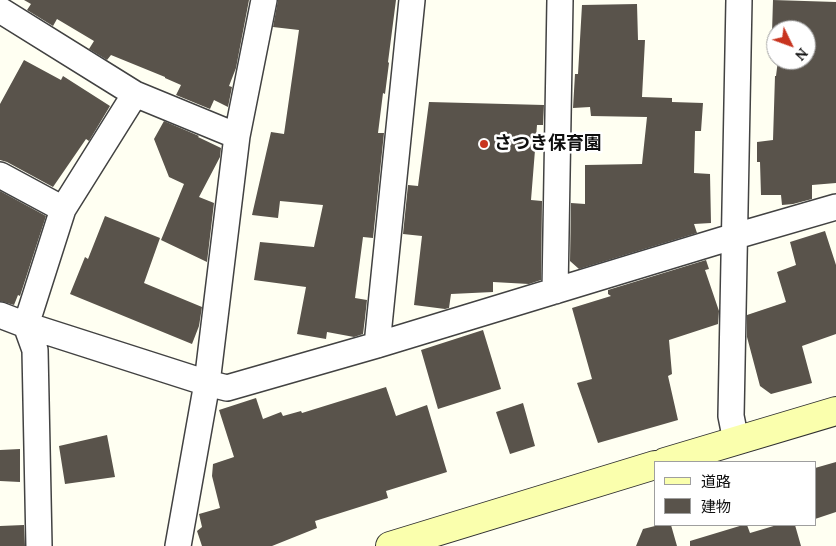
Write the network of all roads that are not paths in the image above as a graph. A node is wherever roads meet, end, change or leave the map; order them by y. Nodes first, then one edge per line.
1 (264, 0) edge
2 (412, 0) edge
3 (560, 0) edge
4 (739, 0) edge
5 (4, 7) edge
6 (135, 94) junction
7 (237, 136) junction
8 (0, 174) edge
9 (836, 208) edge
10 (63, 210) junction
11 (735, 236) junction
12 (555, 291) junction
13 (0, 315) edge
14 (26, 325) junction
15 (377, 345) junction
16 (207, 383) junction
17 (836, 411) edge
18 (736, 441) junction
19 (668, 461) edge
20 (654, 465) edge
21 (39, 546) edge
22 (178, 546) edge
23 (390, 546) edge

1 - 7 street
2 - 15 street
3 - 12 street
4 - 11 street
5 - 6 street
6 - 7 street
6 - 10 street
7 - 16 street
8 - 10 street
9 - 11 street
10 - 14 street
11 - 12 street
11 - 18 street
12 - 15 street
13 - 14 street
14 - 16 street
14 - 21 street
15 - 16 street
16 - 22 street
17 - 18 street
18 - 19 street
20 - 23 street

